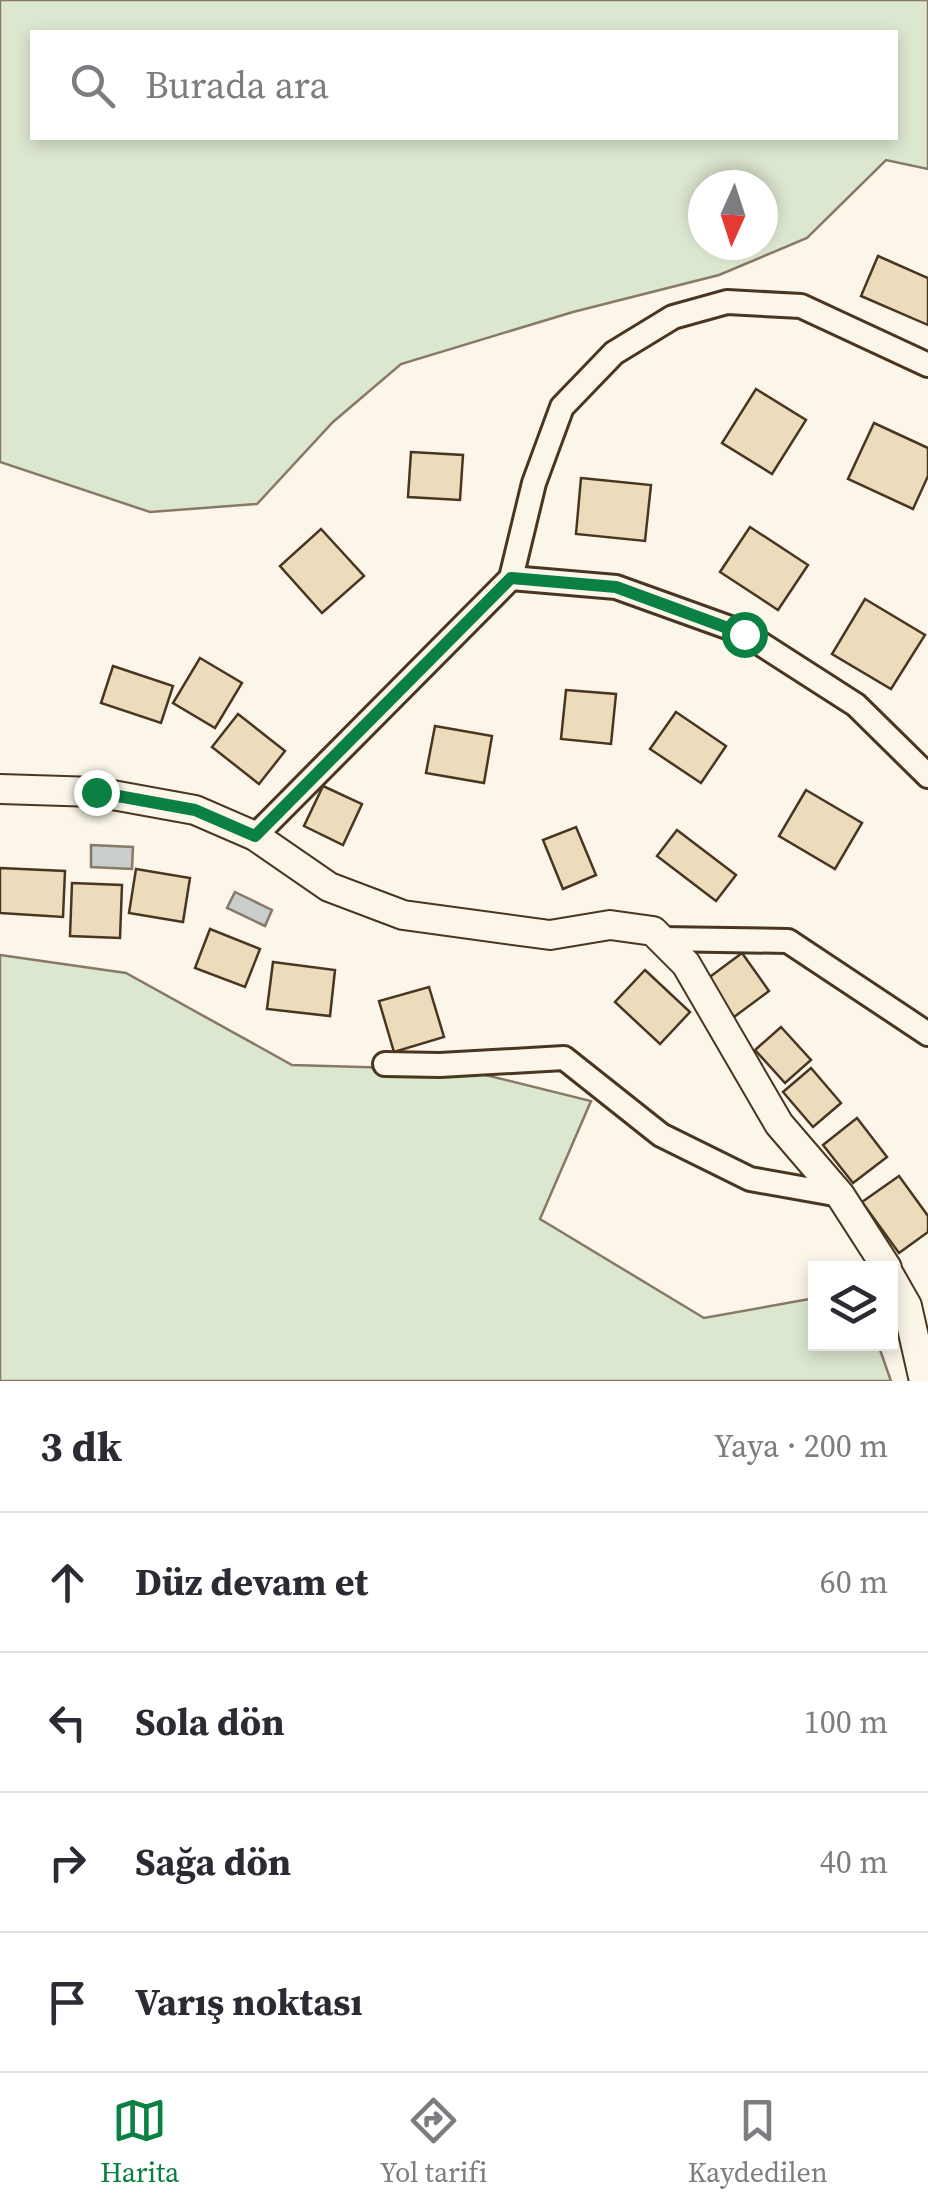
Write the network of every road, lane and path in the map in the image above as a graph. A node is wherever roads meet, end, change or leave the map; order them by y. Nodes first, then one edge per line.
1 (928, 365) edge
2 (511, 578) junction
3 (928, 776) edge
4 (0, 789) edge
5 (255, 836) junction
6 (660, 938) junction
7 (928, 1034) edge
8 (384, 1064) dead end
9 (840, 1195) junction
10 (882, 1261) edge
11 (898, 1290) edge
12 (924, 1381) edge

1 - 2 street
2 - 3 street
2 - 5 street
4 - 5 street
5 - 6 street
6 - 7 street
6 - 9 street
8 - 9 street
9 - 10 street
11 - 12 street

